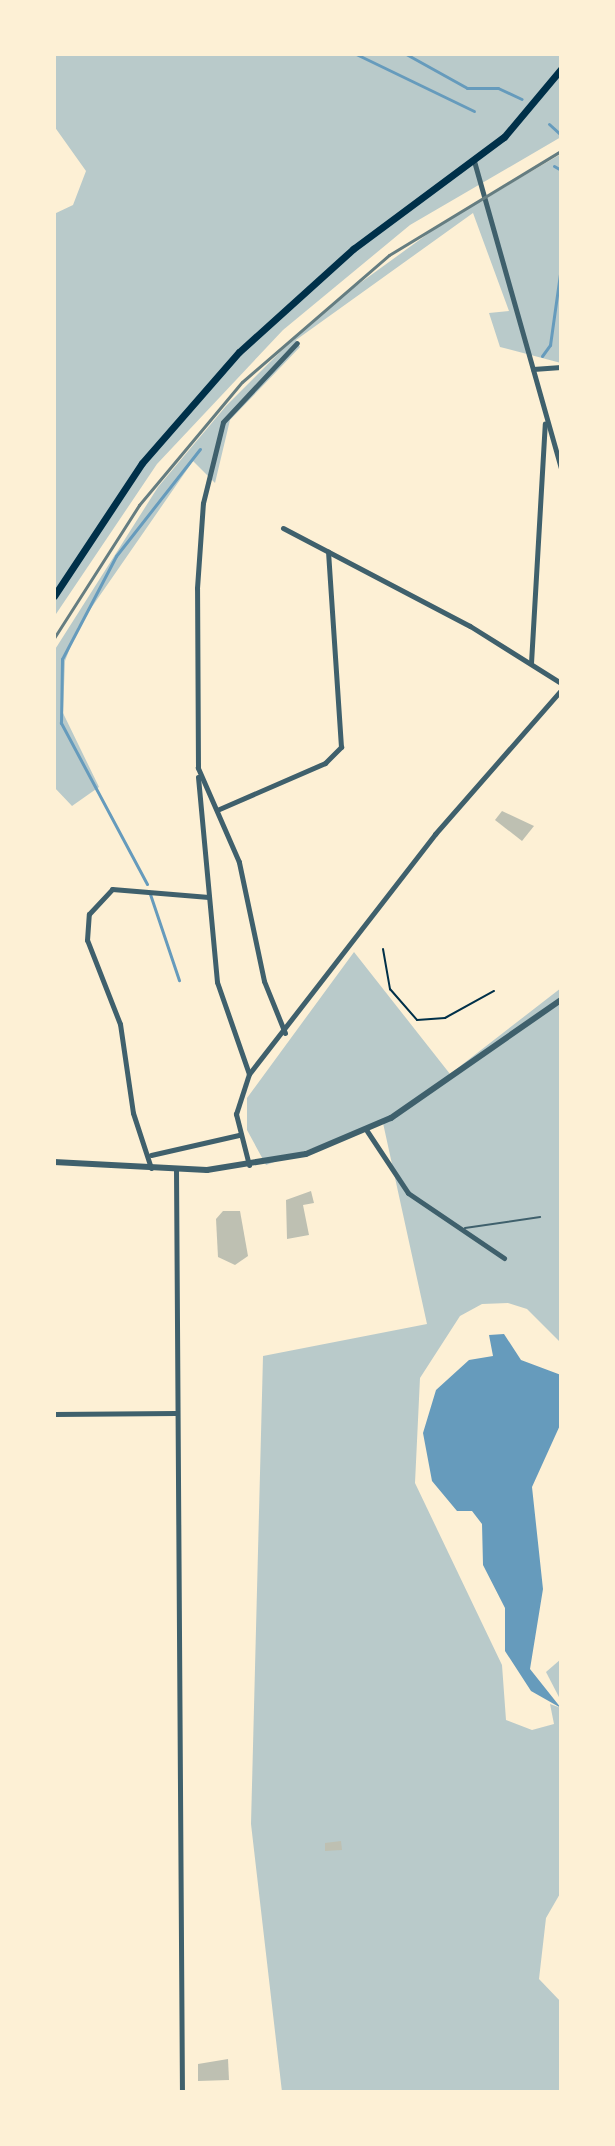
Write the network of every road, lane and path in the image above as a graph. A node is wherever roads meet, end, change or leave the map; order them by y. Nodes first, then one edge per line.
1 (561, 69) edge
2 (474, 161) junction
3 (297, 343) dead end
4 (561, 367) edge
5 (533, 369) junction
6 (546, 418) junction
7 (561, 469) edge
8 (283, 528) dead end
9 (328, 551) junction
10 (54, 596) edge
11 (531, 663) junction
12 (561, 683) edge
13 (561, 690) edge
14 (198, 768) junction
15 (217, 810) junction
16 (209, 897) junction
17 (383, 949) dead end
18 (494, 991) dead end
19 (561, 1000) edge
20 (285, 1033) junction
21 (249, 1074) junction
22 (367, 1131) junction
23 (239, 1135) junction
24 (151, 1155) junction
25 (54, 1162) edge
26 (250, 1166) junction
27 (151, 1168) junction
28 (176, 1169) junction
29 (540, 1217) dead end
30 (456, 1230) junction
31 (504, 1258) dead end
32 (176, 1413) junction
33 (54, 1414) edge
34 (182, 2092) edge

1 - 2 main road
2 - 5 street
2 - 10 main road
3 - 14 street
4 - 5 street
5 - 6 street
6 - 7 street
6 - 11 street
8 - 9 street
9 - 11 street
9 - 15 street
11 - 12 street
13 - 20 street
14 - 15 street
14 - 16 street
15 - 20 street
16 - 21 street
16 - 24 street
17 - 18 path
19 - 22 street
20 - 21 street
21 - 23 street
22 - 26 street
22 - 30 street
23 - 24 street
23 - 26 street
24 - 27 street
25 - 27 street
26 - 28 street
27 - 28 street
28 - 32 street
29 - 30 lane
30 - 31 street
32 - 33 street
32 - 34 street

